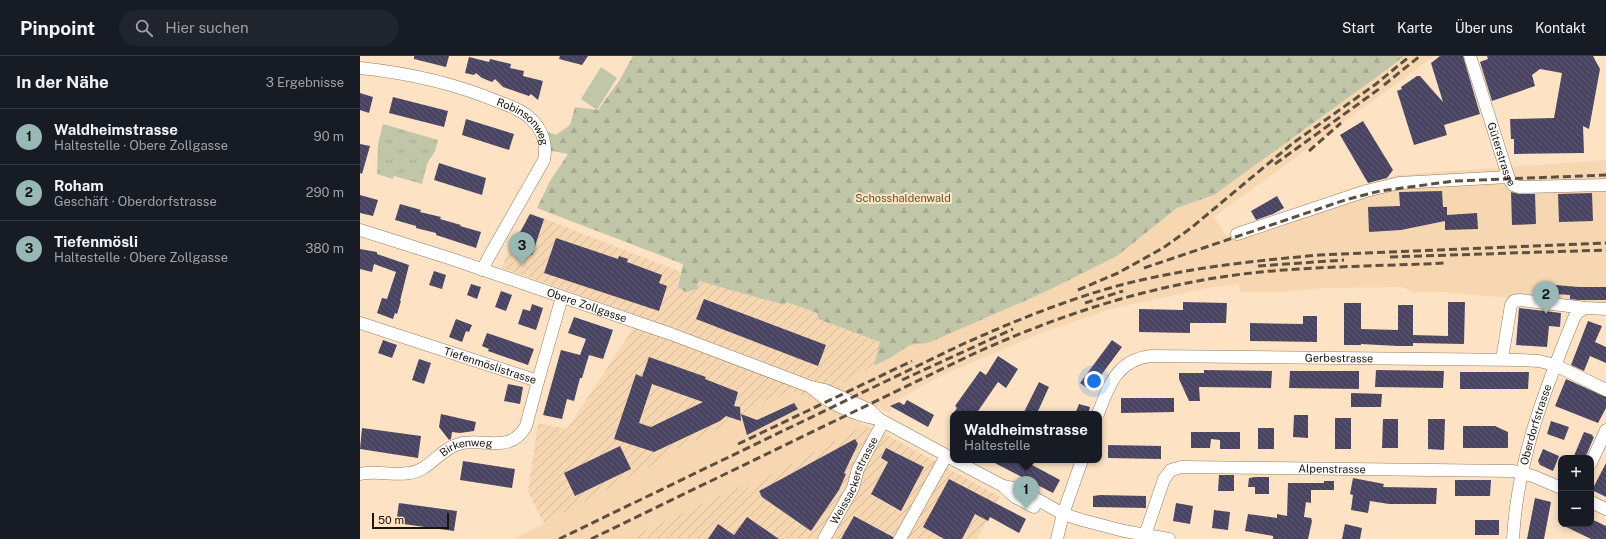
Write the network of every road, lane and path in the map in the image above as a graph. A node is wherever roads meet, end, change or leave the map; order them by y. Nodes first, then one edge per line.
1 (1470, 56) edge
2 (360, 68) edge
3 (1508, 177) junction
4 (1606, 185) edge
5 (360, 230) edge
6 (1238, 234) dead end
7 (482, 270) junction
8 (562, 297) junction
9 (1606, 309) edge
10 (1580, 311) junction
11 (360, 323) edge
12 (1502, 359) junction
13 (1555, 365) junction
14 (538, 381) junction
15 (1606, 390) edge
16 (1099, 411) edge
17 (881, 421) junction
18 (1606, 430) edge
19 (1594, 456) edge
20 (950, 457) edge
21 (950, 460) edge
22 (960, 463) edge
23 (1081, 463) edge
24 (1521, 472) junction
25 (360, 474) edge
26 (1558, 487) edge
27 (1594, 503) edge
28 (1606, 509) edge
29 (1063, 514) junction
30 (1145, 535) junction
31 (824, 539) edge
32 (900, 539) edge
33 (1057, 539) edge
34 (1169, 539) edge
35 (1513, 539) edge

1 - 3 street, Güterstrasse
2 - 7 street, Robinsonweg
3 - 4 street, Güterstrasse
3 - 6 street
5 - 7 street, Obere Zollgasse
7 - 8 street, Obere Zollgasse
8 - 14 street, Tiefenmöslistrasse
8 - 17 street, Obere Zollgasse
9 - 10 street
10 - 12 street
10 - 13 street, Oberdorfstrasse
11 - 14 street, Tiefenmöslistrasse
12 - 13 street, Gerbestrasse
12 - 16 street, Gerbestrasse
13 - 15 street, Gerbestrasse
13 - 24 street, Oberdorfstrasse
14 - 25 street, Birkenweg
17 - 20 street, Obere Zollgasse
17 - 31 street, Weissackerstrasse
18 - 19 street
21 - 32 street
22 - 29 street, Obere Zollgasse
23 - 29 street
24 - 26 street, Alpenstrasse
24 - 30 street, Alpenstrasse
24 - 35 street, Oberdorfstrasse
27 - 28 street
29 - 30 street, Obere Zollgasse
29 - 33 street
30 - 34 street, Obere Zollgasse

